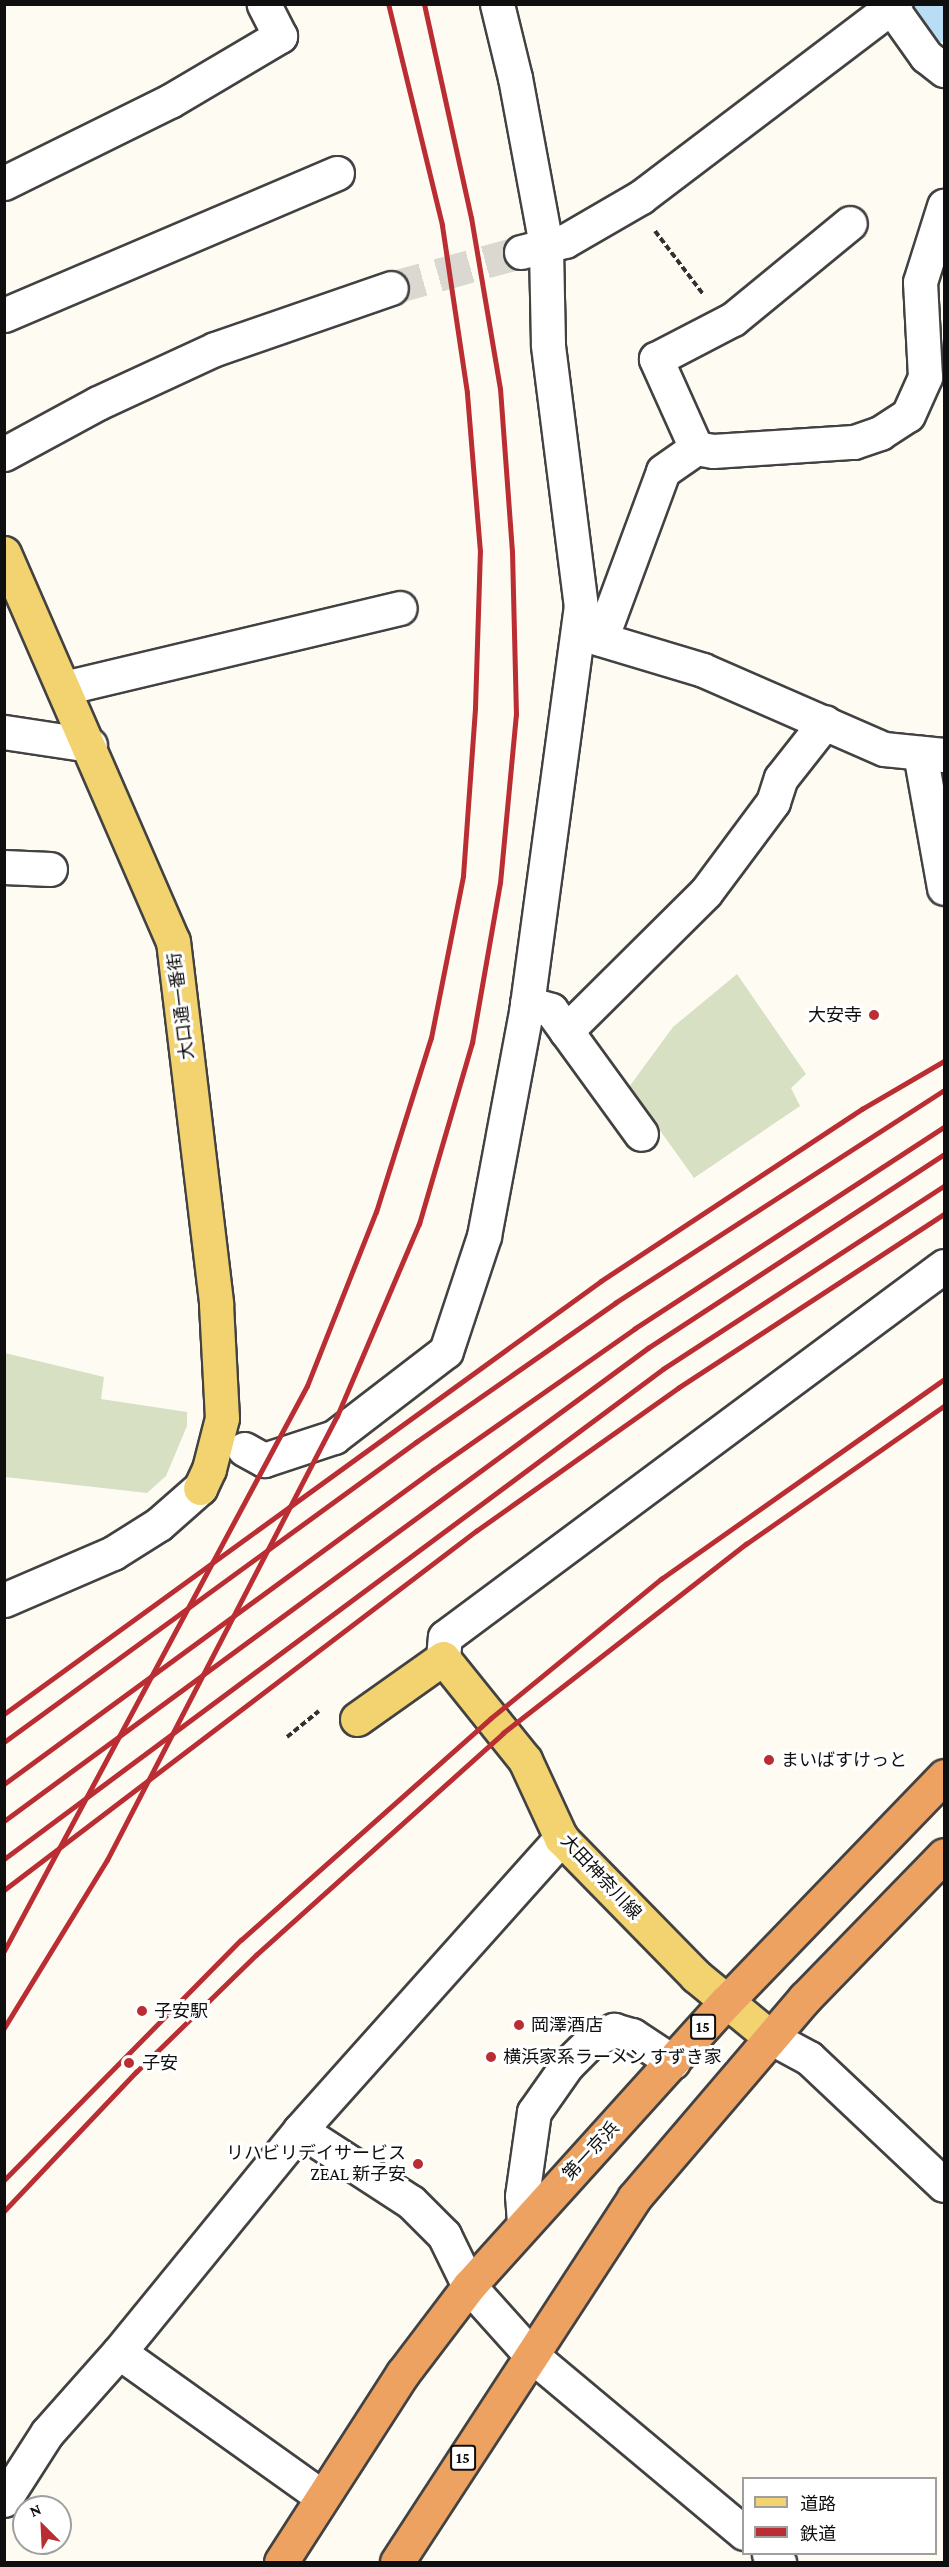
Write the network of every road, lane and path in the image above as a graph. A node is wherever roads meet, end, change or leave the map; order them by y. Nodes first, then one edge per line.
1 (264, 4) edge
2 (496, 4) edge
3 (891, 5) edge
4 (945, 70) edge
5 (337, 173) dead end
6 (4, 183) edge
7 (632, 202) junction
8 (945, 206) edge
9 (850, 223) dead end
10 (533, 249) junction
11 (391, 288) tunnel mouth
12 (4, 315) edge
13 (726, 323) junction
14 (696, 448) junction
15 (4, 454) edge
16 (4, 553) edge
17 (400, 608) dead end
18 (590, 636) junction
19 (64, 688) junction
20 (825, 722) junction
21 (4, 732) edge
22 (90, 745) junction
23 (932, 754) edge
24 (4, 867) edge
25 (50, 869) dead end
26 (945, 888) edge
27 (527, 1003) junction
28 (566, 1031) junction
29 (641, 1134) dead end
30 (945, 1266) edge
31 (244, 1449) dead end
32 (200, 1488) joint
33 (4, 1600) edge
34 (443, 1658) junction
35 (323, 1708) dead end
36 (357, 1719) dead end
37 (287, 1737) dead end
38 (945, 1776) edge
39 (561, 1838) junction
40 (945, 1855) edge
41 (726, 2002) junction
42 (770, 2037) junction
43 (673, 2062) junction
44 (300, 2130) junction
45 (945, 2185) edge
46 (524, 2223) junction
47 (469, 2286) junction
48 (118, 2352) junction
49 (530, 2354) junction
50 (322, 2497) junction
51 (4, 2500) edge
52 (742, 2531) edge
53 (281, 2562) edge
54 (397, 2562) edge

1 - 6 street
2 - 10 street
3 - 4 street
3 - 7 street
5 - 12 street
7 - 10 street
7 - 13 path
8 - 14 street
9 - 13 street
10 - 18 street
11 - 15 street
13 - 14 street
14 - 18 street
16 - 19 main road, 大口通一番街
17 - 19 street
18 - 20 street
18 - 27 street
19 - 22 main road, 大口通一番街
20 - 23 street
20 - 28 street
21 - 22 street
22 - 32 main road, 大口通一番街
23 - 26 street
24 - 25 street
27 - 28 street
27 - 31 street
28 - 29 street
30 - 34 street
32 - 33 street
34 - 36 main road
34 - 39 main road, 大田神奈川線
35 - 37 path
38 - 41 highway, 第一京浜 / 15
39 - 41 main road, 大田神奈川線
39 - 44 street
40 - 42 highway, 15
41 - 42 main road, 大田神奈川線
41 - 43 highway, 第一京浜 / 15
42 - 45 street
42 - 49 highway, 15
43 - 46 highway, 第一京浜 / 15
43 - 46 street
44 - 47 street
44 - 48 street
46 - 47 highway, 第一京浜 / 15
47 - 49 street
47 - 50 highway, 第一京浜 / 15
48 - 50 street
48 - 51 street
49 - 52 street
49 - 54 highway, 15
50 - 53 highway, 第一京浜 / 15

